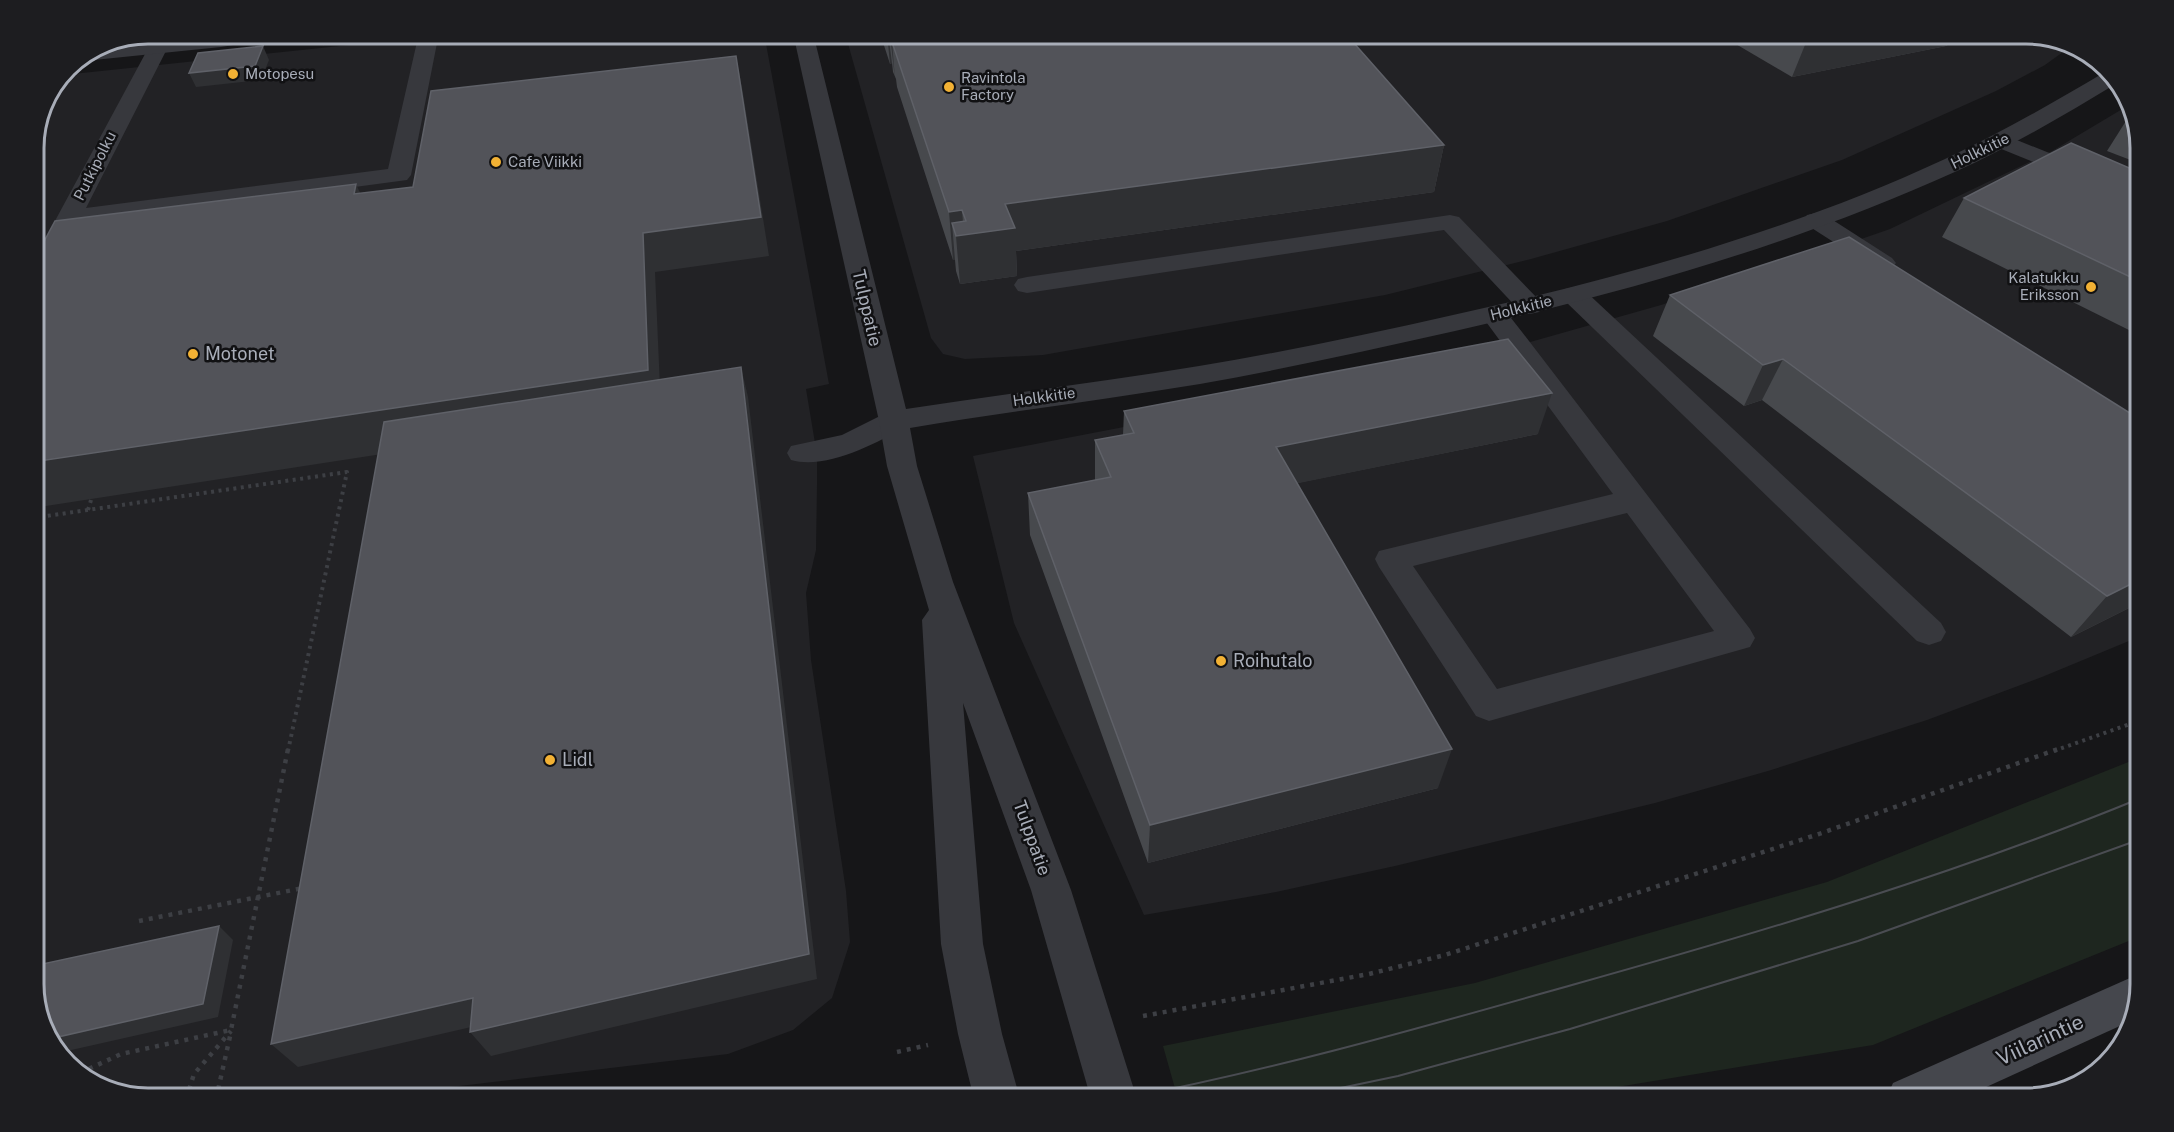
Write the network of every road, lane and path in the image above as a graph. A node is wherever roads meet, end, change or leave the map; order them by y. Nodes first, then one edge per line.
1 (183, 44) edge
2 (427, 44) edge
3 (806, 44) edge
4 (158, 47) junction
5 (105, 53) edge
6 (2106, 80) edge
7 (2002, 141) junction
8 (2130, 194) edge
9 (69, 218) junction
10 (1816, 220) junction
11 (48, 256) edge
12 (1902, 276) edge
13 (1027, 285) dead end
14 (1574, 295) junction
15 (1530, 306) junction
16 (1494, 315) junction
17 (894, 421) junction
18 (802, 453) dead end
19 (91, 500) dead end
20 (1634, 500) junction
21 (88, 510) junction
22 (44, 516) edge
23 (936, 582) junction
24 (1929, 632) dead end
25 (2130, 724) edge
26 (308, 887) edge
27 (257, 898) junction
28 (139, 921) dead end
29 (2130, 998) edge
30 (1149, 1016) dead end
31 (231, 1030) junction
32 (87, 1069) edge
33 (190, 1088) edge
34 (218, 1088) edge
35 (994, 1088) edge
36 (1111, 1088) edge
37 (1933, 1088) edge

1 - 4 street
2 - 9 street
3 - 17 street, Tulppatie
4 - 5 street
4 - 9 street, Putkipolku
6 - 7 street, Holkkitie
7 - 8 street
7 - 10 street, Holkkitie
9 - 11 street, Putkipolku
10 - 12 street
10 - 14 street, Holkkitie
13 - 15 street
14 - 15 street, Holkkitie
14 - 24 street
15 - 16 street, Holkkitie
16 - 17 street, Holkkitie
16 - 20 street
17 - 18 street, Holkkitie
17 - 23 street, Tulppatie
19 - 21 path
20 - 20 street
21 - 22 path
21 - 27 path
23 - 35 street, Tulppatie
23 - 36 street, Tulppatie
25 - 30 path
26 - 27 path
27 - 28 path
27 - 31 path
29 - 37 main road, Viilarintie
31 - 32 path
31 - 33 path
31 - 34 path

